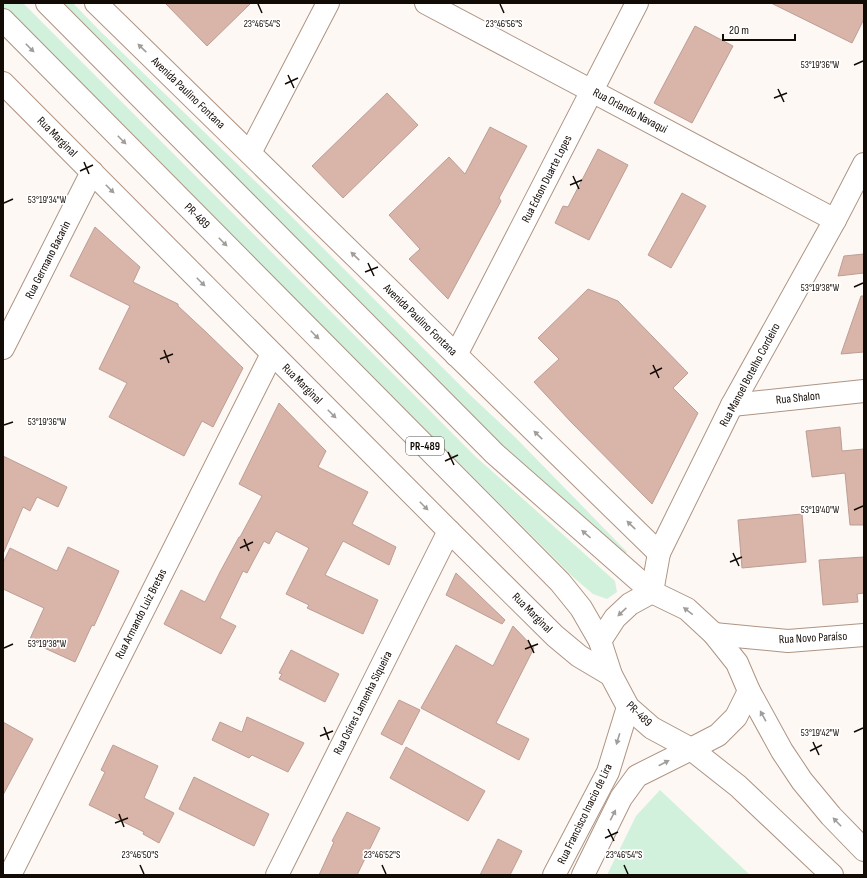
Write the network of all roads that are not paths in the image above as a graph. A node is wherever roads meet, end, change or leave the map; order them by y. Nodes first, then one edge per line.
1 (47, 3) edge
2 (96, 3) edge
3 (328, 3) edge
4 (426, 3) edge
5 (637, 3) edge
6 (3, 20) edge
7 (3, 82) edge
8 (592, 91) junction
9 (250, 153) junction
10 (864, 164) edge
11 (92, 172) junction
12 (835, 220) junction
13 (3, 348) edge
14 (272, 354) junction
15 (456, 355) junction
16 (864, 391) edge
17 (732, 405) junction
18 (449, 531) junction
19 (659, 553) junction
20 (652, 592) junction
21 (714, 634) junction
22 (864, 635) edge
23 (600, 641) junction
24 (611, 675) junction
25 (749, 691) junction
26 (628, 707) junction
27 (691, 749) junction
28 (864, 850) edge
29 (10, 875) edge
30 (277, 875) edge
31 (554, 875) edge
32 (582, 875) edge
33 (832, 875) edge

20 -> 1 street
9 -> 2 street, Avenida Paulino Fontana
3 - 9 street
4 - 8 street, Rua Orlando Navaqui
5 - 8 street, Rua Edson Duarte Lopes
6 -> 23 street, PR-489 / PR-489
7 - 11 street, Rua Marginal
8 - 12 street, Rua Orlando Navaqui
8 - 15 street, Rua Edson Duarte Lopes
15 -> 9 street, Avenida Paulino Fontana
10 - 12 street, Rua Manoel Botelho Cordeiro
11 - 13 street, Rua Germano Bacarin
11 -> 14 street, Rua Marginal
12 - 17 street, Rua Manoel Botelho Cordeiro
14 -> 18 street, Rua Marginal
14 - 29 street, Rua Armando Luiz Bretas
19 -> 15 street, Avenida Paulino Fontana
16 - 17 street, Rua Shalon
17 - 19 street, Rua Manoel Botelho Cordeiro
18 - 24 street, Rua Marginal
18 - 30 street, Rua Osires Lamenha Siqueira
19 - 20 street, Rua Manoel Botelho Cordeiro
21 -> 20 street
20 -> 23 street
21 - 22 street, Rua Novo Paraíso
21 - 25 street
23 - 24 street, PR-489 / PR-489
24 - 26 street, PR-489 / PR-489
25 - 27 street
28 -> 25 street
26 - 27 street, PR-489 / PR-489
26 -> 31 street, Rua Francisco Inacio de Lira
32 -> 27 street
27 - 33 street, PR-489 / PR-489

